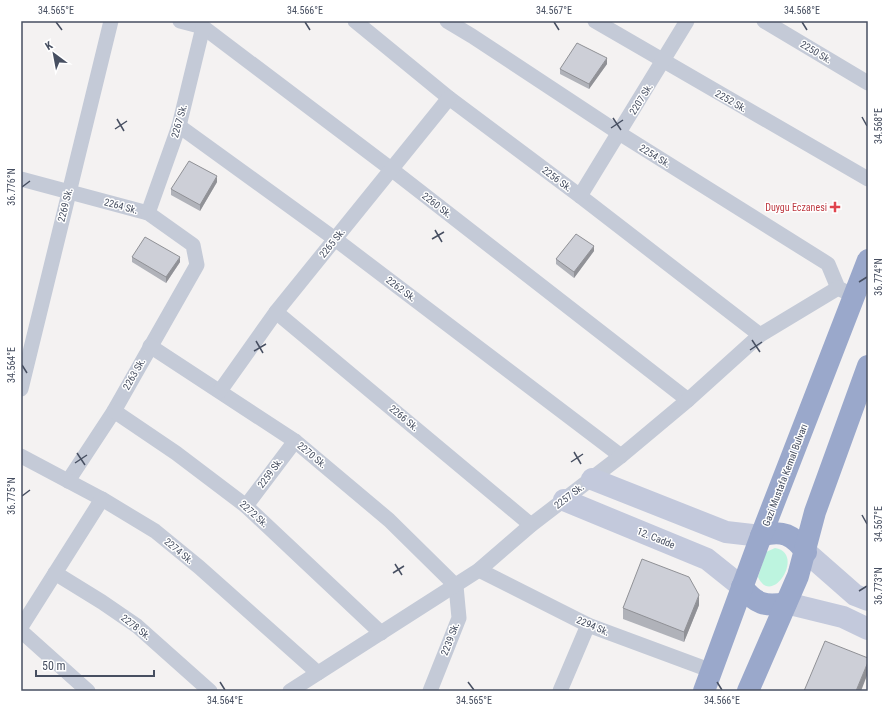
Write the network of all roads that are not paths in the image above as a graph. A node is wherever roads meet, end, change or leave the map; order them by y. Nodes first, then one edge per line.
1 (111, 21) edge
2 (180, 21) edge
3 (355, 21) edge
4 (447, 21) edge
5 (595, 21) edge
6 (688, 21) edge
7 (764, 21) edge
8 (203, 27) junction
9 (664, 62) junction
10 (868, 83) edge
11 (449, 98) junction
12 (179, 126) junction
13 (619, 133) junction
14 (391, 169) junction
15 (21, 179) edge
16 (868, 179) edge
17 (68, 192) junction
18 (580, 196) junction
19 (148, 213) junction
20 (335, 239) junction
21 (868, 260) edge
22 (198, 265) joint
23 (846, 292) junction
24 (276, 312) junction
25 (760, 335) junction
26 (150, 346) junction
27 (868, 366) edge
28 (21, 389) edge
29 (220, 391) junction
30 (863, 395) edge
31 (688, 400) junction
32 (114, 411) junction
33 (295, 441) junction
34 (21, 456) edge
35 (621, 456) junction
36 (592, 479) junction
37 (68, 481) junction
38 (102, 499) junction
39 (564, 500) junction
40 (246, 506) junction
41 (531, 526) junction
42 (761, 536) junction
43 (806, 552) junction
44 (479, 570) junction
45 (55, 573) junction
46 (456, 586) junction
47 (742, 587) junction
48 (868, 600) edge
49 (786, 603) junction
50 (588, 625) junction
51 (21, 627) edge
52 (868, 628) edge
53 (21, 631) edge
54 (381, 633) junction
55 (712, 671) junction
56 (318, 672) junction
57 (88, 691) edge
58 (210, 691) edge
59 (290, 691) edge
60 (430, 691) edge
61 (560, 691) edge
62 (704, 691) edge
63 (748, 691) edge

1 - 17 street, 2269 Sk.
2 - 8 street, 2260 Sk.
3 - 11 street, 2256 Sk.
4 - 13 street, 2254 Sk.
5 - 9 street, 2252 Sk.
6 - 9 street, 2207 Sk.
7 - 10 street, 2250 Sk.
8 - 12 street, 2267 Sk.
8 - 14 street, 2260 Sk.
9 - 13 street, 2207 Sk.
9 - 16 street, 2252 Sk.
11 - 14 street, 2265 Sk.
11 - 18 street, 2256 Sk.
12 - 19 street, 2267 Sk.
12 - 20 street, 2262 Sk.
13 - 18 street, 2207 Sk.
13 - 23 street, 2254 Sk.
14 - 20 street, 2265 Sk.
14 - 31 street, 2260 Sk.
15 - 17 street, 2264 Sk.
17 - 19 street, 2264 Sk.
17 - 28 street, 2269 Sk.
18 - 25 street, 2256 Sk.
19 - 22 street, 2264 Sk.
20 - 24 street, 2265 Sk.
20 - 35 street, 2262 Sk.
21 - 23 highway, Gazi Mustafa Kemal Bulvarı
22 - 26 street, 2263 Sk.
23 - 25 street, 2257 Sk.
23 - 42 highway, Gazi Mustafa Kemal Bulvarı
24 - 29 street, 2265 Sk.
24 - 41 street, 2266 Sk.
25 - 31 street, 2257 Sk.
26 - 29 street, 2270 Sk.
26 - 32 street, 2263 Sk.
27 - 30 highway
29 - 33 street, 2270 Sk.
30 - 43 highway
31 - 35 street, 2257 Sk.
32 - 37 street, 2263 Sk.
32 - 40 street, 2272 Sk.
33 - 40 street, 2259 Sk.
33 - 46 street, 2270 Sk.
34 - 37 street, 2274 Sk.
35 - 36 street, 2257 Sk.
36 - 39 street, 2257 Sk.
36 - 42 main road
37 - 38 street, 2274 Sk.
38 - 45 street
38 - 56 street, 2274 Sk.
39 - 41 street, 2257 Sk.
39 - 47 main road, 12. Cadde
40 - 54 street, 2272 Sk.
41 - 44 street, 2257 Sk.
42 - 43 highway
42 - 47 highway, Gazi Mustafa Kemal Bulvarı
43 - 48 main road
43 - 49 highway
44 - 46 street, 2257 Sk.
44 - 50 street, 2294 Sk.
45 - 51 street
45 - 58 street, 2278 Sk.
46 - 54 street, 2257 Sk.
46 - 60 street, 2239 Sk.
47 - 49 highway
47 - 55 highway, Gazi Mustafa Kemal Bulvarı
49 - 52 main road
49 - 63 highway
50 - 55 street, 2294 Sk.
50 - 61 street
53 - 57 street
54 - 56 street, 2257 Sk.
55 - 62 highway, Gazi Mustafa Kemal Bulvarı
56 - 59 street, 2257 Sk.

